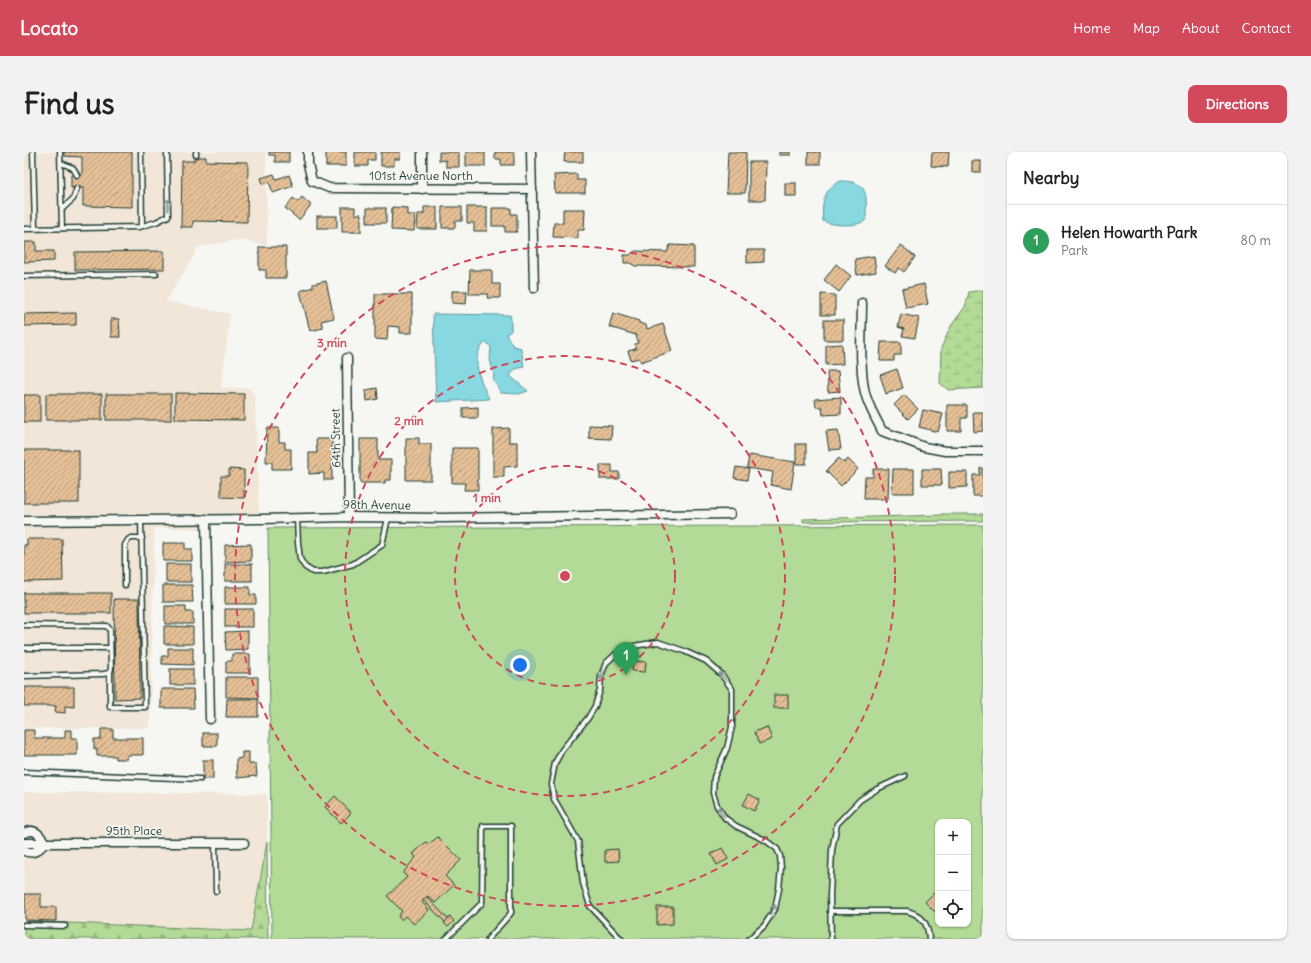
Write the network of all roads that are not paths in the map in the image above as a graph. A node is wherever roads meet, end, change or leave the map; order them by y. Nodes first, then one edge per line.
1 (33, 152) edge
2 (60, 152) edge
3 (141, 152) edge
4 (167, 152) edge
5 (308, 152) edge
6 (422, 152) edge
7 (532, 152) edge
8 (60, 163) junction
9 (77, 175) dead end
10 (77, 188) dead end
11 (422, 189) junction
12 (532, 189) junction
13 (62, 209) junction
14 (142, 226) junction
15 (35, 228) junction
16 (62, 228) junction
17 (24, 229) edge
18 (156, 274) dead end
19 (24, 276) edge
20 (534, 288) dead end
21 (862, 304) dead end
22 (347, 358) dead end
23 (983, 451) edge
24 (730, 514) dead end
25 (349, 517) junction
26 (388, 517) junction
27 (297, 518) junction
28 (141, 519) junction
29 (206, 519) junction
30 (24, 521) edge
31 (142, 538) junction
32 (125, 584) dead end
33 (24, 625) edge
34 (24, 648) edge
35 (110, 648) junction
36 (110, 672) junction
37 (24, 676) edge
38 (210, 719) dead end
39 (24, 772) edge
40 (905, 776) dead end
41 (200, 779) dead end
42 (24, 832) edge
43 (24, 843) edge
44 (45, 843) junction
45 (215, 843) junction
46 (244, 843) dead end
47 (24, 851) edge
48 (216, 891) dead end
49 (830, 911) junction
50 (24, 925) edge
51 (65, 926) dead end
52 (446, 939) edge
53 (488, 939) edge
54 (621, 939) edge
55 (749, 939) edge
56 (830, 939) edge
57 (929, 939) edge

1 - 15 lane
2 - 8 lane
3 - 14 lane
14 -> 4 lane
5 - 11 street, 101st Avenue North
6 - 11 street
7 - 12 street
8 - 9 lane
8 - 13 lane
10 - 13 lane
11 - 12 street, 101st Avenue North
12 - 20 street
13 - 16 lane
14 - 16 lane
15 - 16 lane
15 - 17 lane
18 - 19 lane
21 - 23 street
22 - 25 street, 64th Street
24 - 26 street, 98th Avenue
25 - 26 street, 98th Avenue
25 - 27 street, 98th Avenue
26 - 27 lane
27 - 29 street, 98th Avenue
28 - 29 street, 98th Avenue
28 - 30 street, 98th Avenue
28 - 31 lane
29 - 38 street
31 - 32 lane
31 - 36 lane
33 - 35 lane
34 - 35 lane
35 - 36 lane
36 - 37 lane
39 - 41 lane
40 - 49 lane
42 - 44 street
43 - 44 street, 95th Place
44 - 45 street, 95th Place
44 - 47 street
45 - 46 street, 95th Place
45 - 48 lane
49 - 56 lane
49 - 57 lane
50 - 51 lane
52 - 53 lane
55 -> 54 lane

